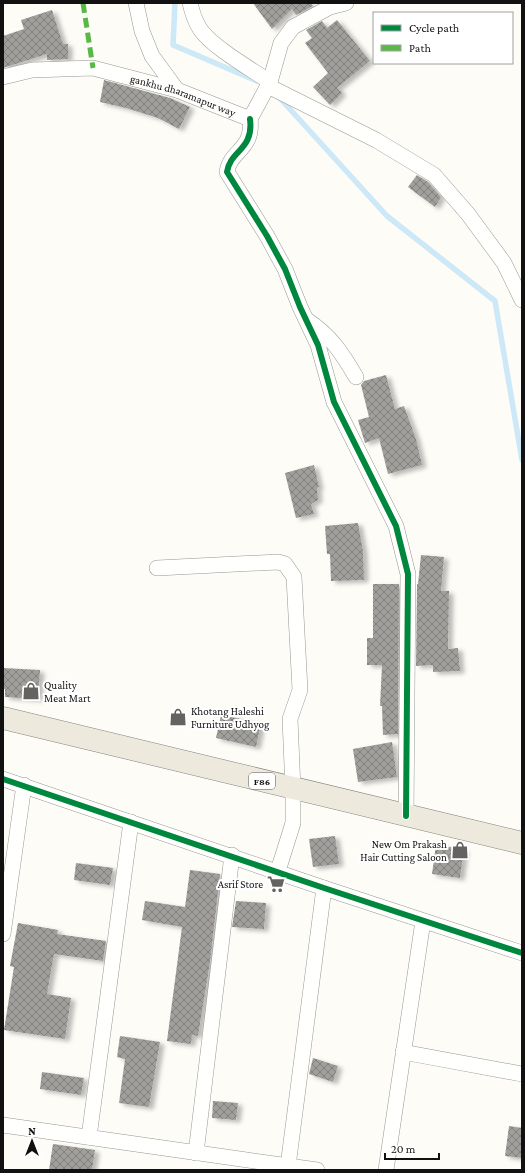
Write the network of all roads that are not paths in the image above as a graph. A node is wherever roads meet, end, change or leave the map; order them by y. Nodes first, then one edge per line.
1 (136, 3) edge
2 (190, 3) edge
3 (346, 3) edge
4 (3, 77) edge
5 (269, 84) junction
6 (178, 90) junction
7 (250, 119) junction
8 (522, 300) edge
9 (307, 320) junction
10 (356, 377) dead end
11 (157, 568) dead end
12 (3, 718) edge
13 (3, 778) edge
14 (24, 786) junction
15 (293, 789) junction
16 (406, 816) junction
17 (131, 822) junction
18 (522, 843) edge
19 (232, 855) junction
20 (278, 871) junction
21 (324, 888) junction
22 (423, 920) junction
23 (3, 934) edge
24 (522, 953) edge
25 (403, 1052) junction
26 (522, 1074) edge
27 (3, 1125) edge
28 (90, 1137) junction
29 (196, 1153) junction
30 (288, 1166) junction
31 (317, 1170) edge
32 (386, 1170) edge

1 - 6 street
2 - 5 street
3 - 5 street, gankhu dharamapur way
4 - 6 street, gankhu dharamapur way
5 - 7 street, gankhu dharamapur way
5 - 8 street
6 - 7 street, gankhu dharamapur way
7 - 9 street
9 - 10 street
9 - 16 street
11 - 15 street
12 - 15 main road, F86
13 - 14 street
14 - 17 street
14 - 23 street
15 - 16 main road, F86
15 - 20 street
16 - 18 main road, F86
17 - 19 street
17 - 28 street
19 - 20 street
19 - 29 street
20 - 21 street
21 - 22 street
21 - 30 street
22 - 24 street
22 - 25 street
25 - 26 street
25 - 32 street
27 - 28 street
28 - 29 street
29 - 30 street
30 - 31 street

